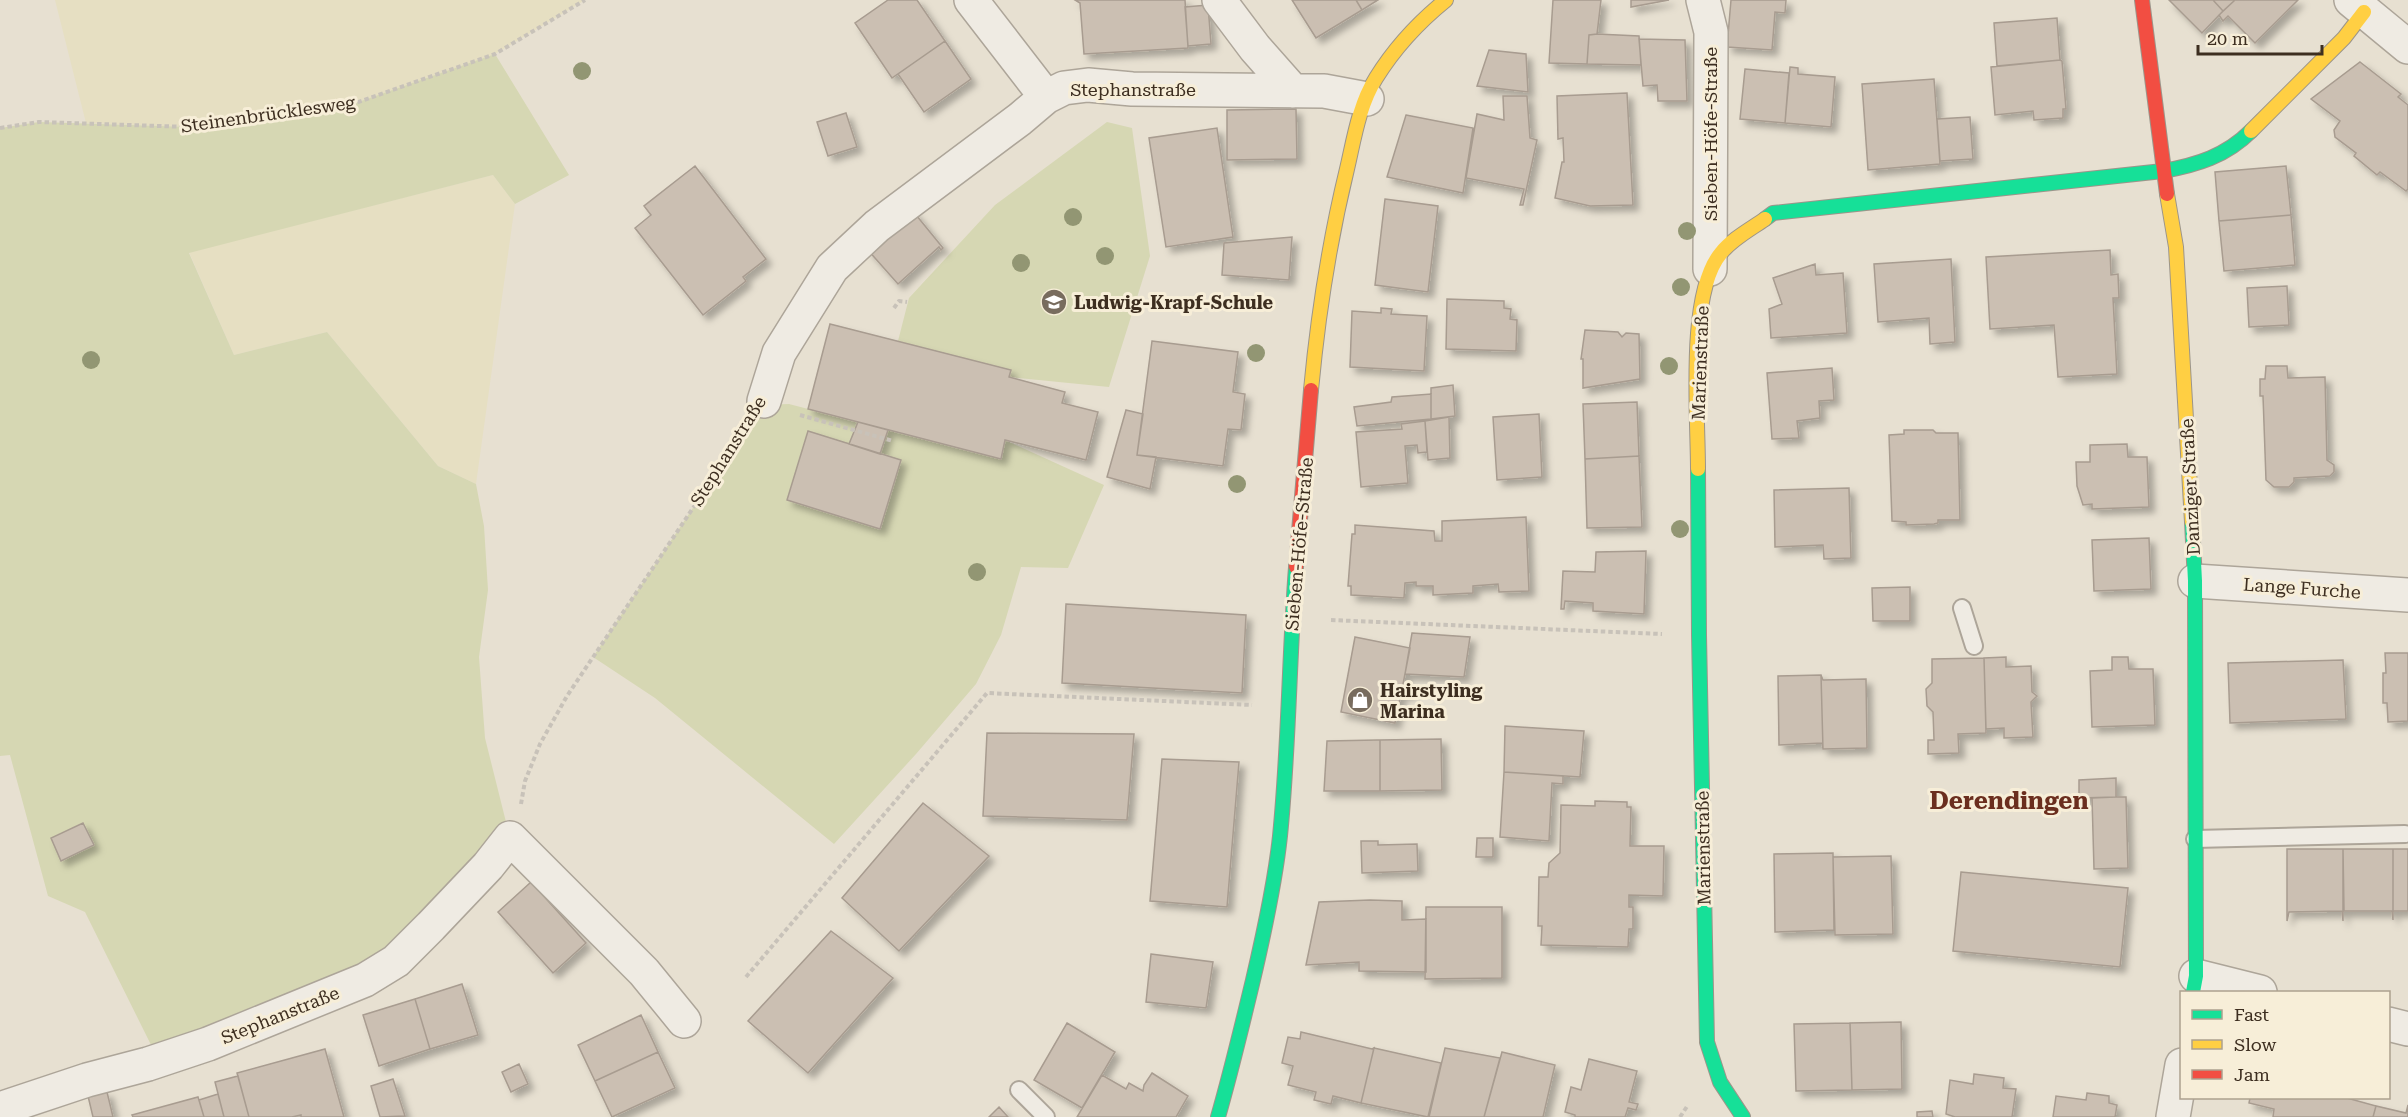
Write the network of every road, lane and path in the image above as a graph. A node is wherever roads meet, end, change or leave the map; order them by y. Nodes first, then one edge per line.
1 (585, 0) edge
2 (971, 0) edge
3 (1219, 0) edge
4 (1446, 0) edge
5 (1703, 0) edge
6 (2142, 0) edge
7 (2358, 6) edge
8 (2408, 47) edge
9 (1293, 91) junction
10 (1046, 97) junction
11 (1367, 99) junction
12 (0, 128) edge
13 (2163, 171) junction
14 (1710, 269) junction
15 (908, 302) dead end
16 (894, 308) dead end
17 (763, 403) junction
18 (893, 441) dead end
19 (2195, 582) junction
20 (2408, 595) edge
21 (1962, 608) dead end
22 (1292, 618) junction
23 (1699, 635) junction
24 (1974, 646) dead end
25 (1249, 704) dead end
26 (2405, 834) dead end
27 (510, 838) junction
28 (2195, 839) junction
29 (746, 977) dead end
30 (2194, 985) edge
31 (2244, 991) edge
32 (684, 1021) dead end
33 (2390, 1024) edge
34 (2408, 1029) edge
35 (2180, 1072) edge
36 (1019, 1090) dead end
37 (0, 1109) edge
38 (1046, 1117) edge
39 (1218, 1117) edge
40 (1743, 1117) edge
41 (2173, 1117) edge

1 - 12 path, Steinenbrücklesweg
2 - 10 street
3 - 9 street
4 - 11 street, Sieben-Höfe-Straße
5 - 14 street, Sieben-Höfe-Straße
6 - 13 street, Danziger Straße
7 - 8 street
7 - 13 street, Marienstraße
9 - 10 street, Stephanstraße
9 - 11 street, Stephanstraße
10 - 17 street, Stephanstraße
11 - 22 street, Sieben-Höfe-Straße
13 - 14 street, Marienstraße
13 - 19 street, Danziger Straße
14 - 23 street, Marienstraße
15 - 16 path
17 - 18 path
17 - 27 path, Stephanstraße
19 - 20 street, Lange Furche
19 - 28 street, Danziger Straße
21 - 24 lane
22 - 23 path
22 - 39 street, Sieben-Höfe-Straße
23 - 40 street, Marienstraße
25 - 29 path
26 - 28 lane
27 - 32 street
27 - 37 street, Stephanstraße
28 - 30 street, Danziger Straße
30 - 31 street, Danziger Straße
33 - 34 street
35 - 41 street
36 - 38 lane

